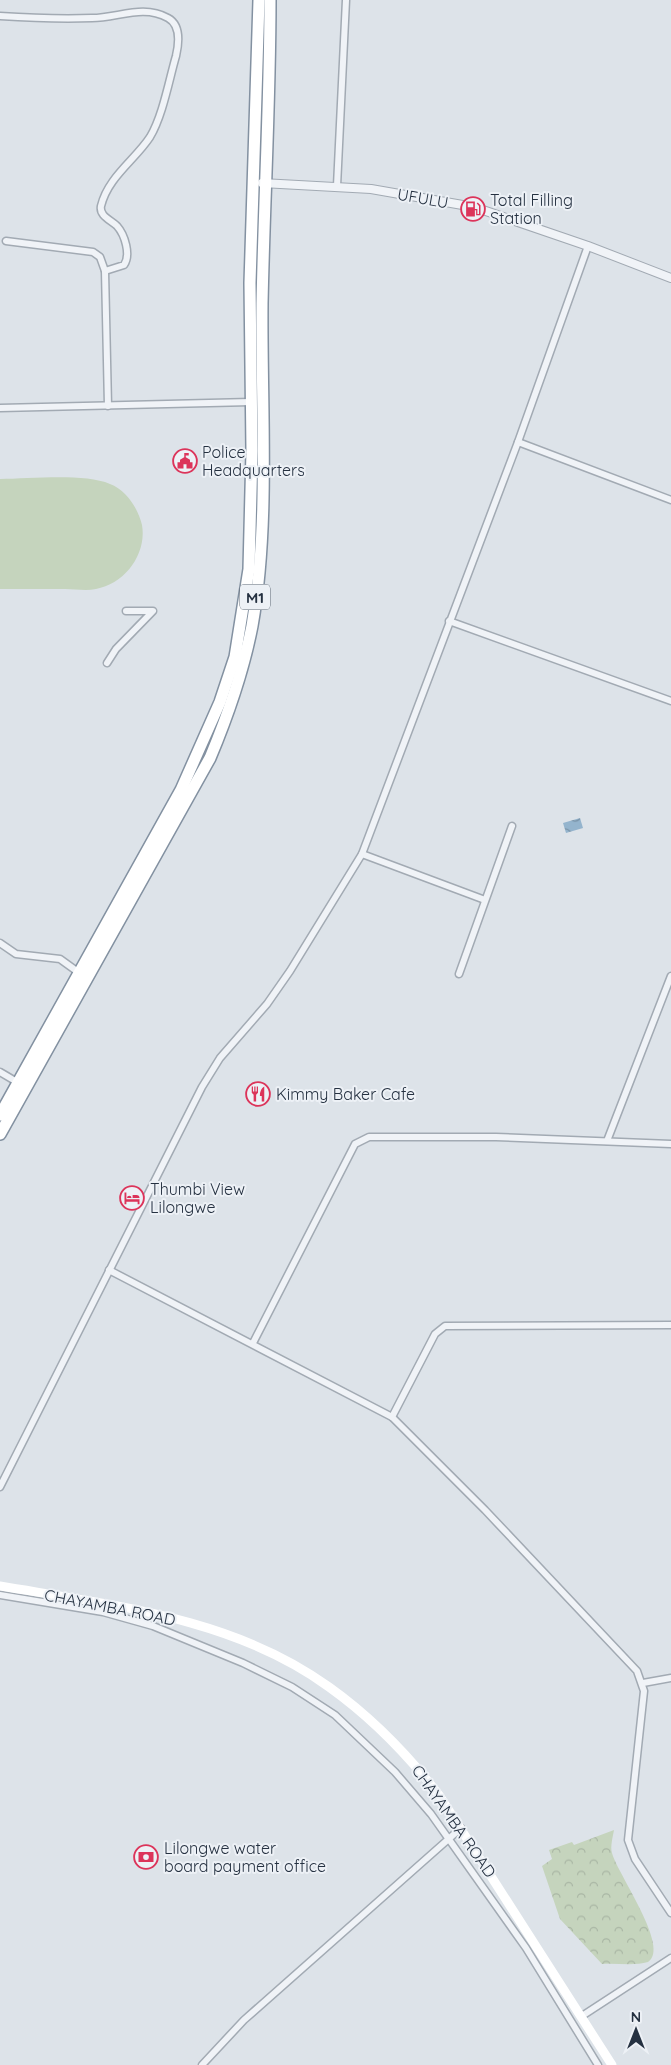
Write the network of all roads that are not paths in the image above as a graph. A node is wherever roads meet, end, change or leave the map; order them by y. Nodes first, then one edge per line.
1 (259, 0) edge
2 (270, 0) edge
3 (346, 0) edge
4 (0, 16) edge
5 (252, 182) junction
6 (266, 183) junction
7 (338, 186) junction
8 (6, 241) dead end
9 (588, 246) junction
10 (105, 271) junction
11 (671, 278) edge
12 (252, 402) junction
13 (108, 406) junction
14 (0, 408) edge
15 (518, 442) junction
16 (671, 500) edge
17 (126, 611) dead end
18 (449, 621) junction
19 (107, 663) dead end
20 (671, 701) edge
21 (512, 826) dead end
22 (362, 854) junction
23 (485, 900) junction
24 (0, 943) edge
25 (78, 972) junction
26 (459, 974) dead end
27 (671, 976) edge
28 (0, 1072) edge
29 (17, 1082) junction
30 (0, 1115) edge
31 (0, 1134) edge
32 (606, 1141) junction
33 (671, 1144) edge
34 (109, 1270) junction
35 (671, 1324) edge
36 (252, 1343) junction
37 (392, 1417) junction
38 (0, 1487) edge
39 (0, 1586) edge
40 (0, 1595) edge
41 (671, 1678) edge
42 (643, 1683) junction
43 (461, 1828) junction
44 (447, 1839) junction
45 (671, 1913) edge
46 (671, 1958) edge
47 (582, 2016) junction
48 (202, 2065) edge
49 (598, 2065) edge
50 (612, 2065) edge

1 - 5 highway, M1
2 - 6 highway, M1
3 - 7 street
4 - 10 street
5 - 6 street, UFULU
5 - 12 highway, M1
6 - 7 street, UFULU
6 - 31 highway, M1
7 - 9 street, UFULU
8 - 10 street
9 - 11 street, UFULU
9 - 15 street
10 - 13 street
12 - 13 street
12 - 25 highway, M1
13 - 14 street
15 - 16 street
15 - 18 street
17 - 19 street
18 - 20 street
18 - 22 street
21 - 23 street
22 - 23 street
22 - 34 street
23 - 26 street
24 - 25 street
25 - 29 highway, M1
27 - 32 street
28 - 29 street
29 - 30 highway, M1
32 - 33 street
32 - 36 street
34 - 36 street
34 - 38 street
35 - 37 street
36 - 37 street
37 - 42 street
39 - 43 main road, CHAYAMBA ROAD
40 - 44 street
41 - 42 street
42 - 45 street
43 - 44 street
43 - 47 main road, CHAYAMBA ROAD
44 - 48 street
44 - 49 street
46 - 47 street
47 - 50 main road, CHAYAMBA ROAD

